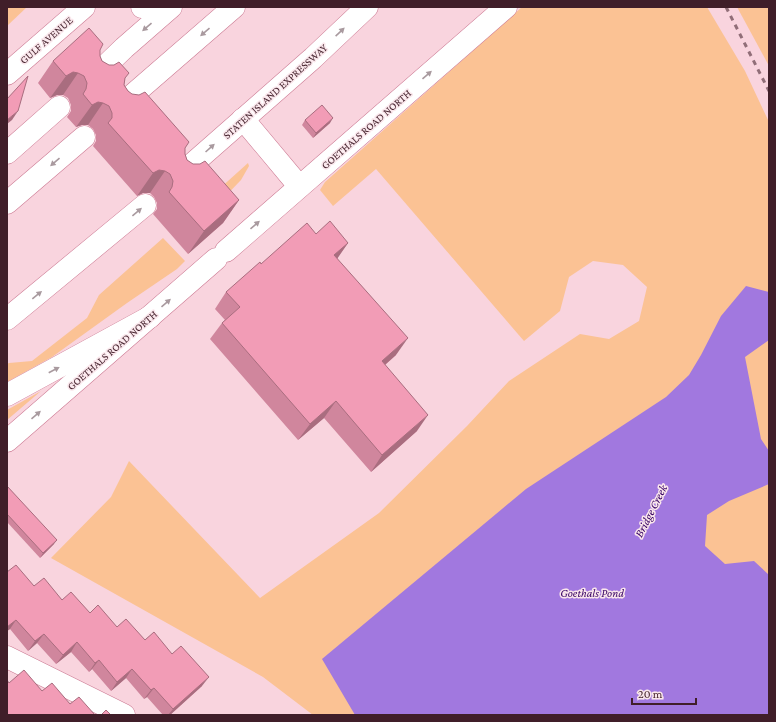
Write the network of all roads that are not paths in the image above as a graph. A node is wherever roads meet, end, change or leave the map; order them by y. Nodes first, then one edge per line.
1 (84, 7) edge
2 (142, 7) edge
3 (234, 7) edge
4 (367, 7) edge
5 (506, 7) edge
6 (170, 8) edge
7 (7, 74) edge
8 (96, 76) edge
9 (121, 105) edge
10 (59, 107) dead end
11 (243, 119) junction
12 (84, 136) dead end
13 (7, 153) edge
14 (181, 174) edge
15 (299, 186) junction
16 (7, 203) edge
17 (145, 205) dead end
18 (150, 317) junction
19 (7, 320) edge
20 (7, 395) edge
21 (7, 441) edge
22 (7, 657) edge
23 (124, 715) edge

1 - 7 main road, GULF AVENUE
2 - 6 main road
3 -> 9 main road
11 -> 4 main road, STATEN ISLAND EXPRESSWAY
15 -> 5 main road, GOETHALS ROAD NORTH
6 -> 8 main road
10 - 13 main road
14 -> 11 main road, STATEN ISLAND EXPRESSWAY
11 - 15 main road
12 -> 16 main road
18 -> 15 main road, GOETHALS ROAD NORTH
19 -> 17 main road
20 -> 18 main road
21 -> 18 main road, GOETHALS ROAD NORTH
22 - 23 main road

